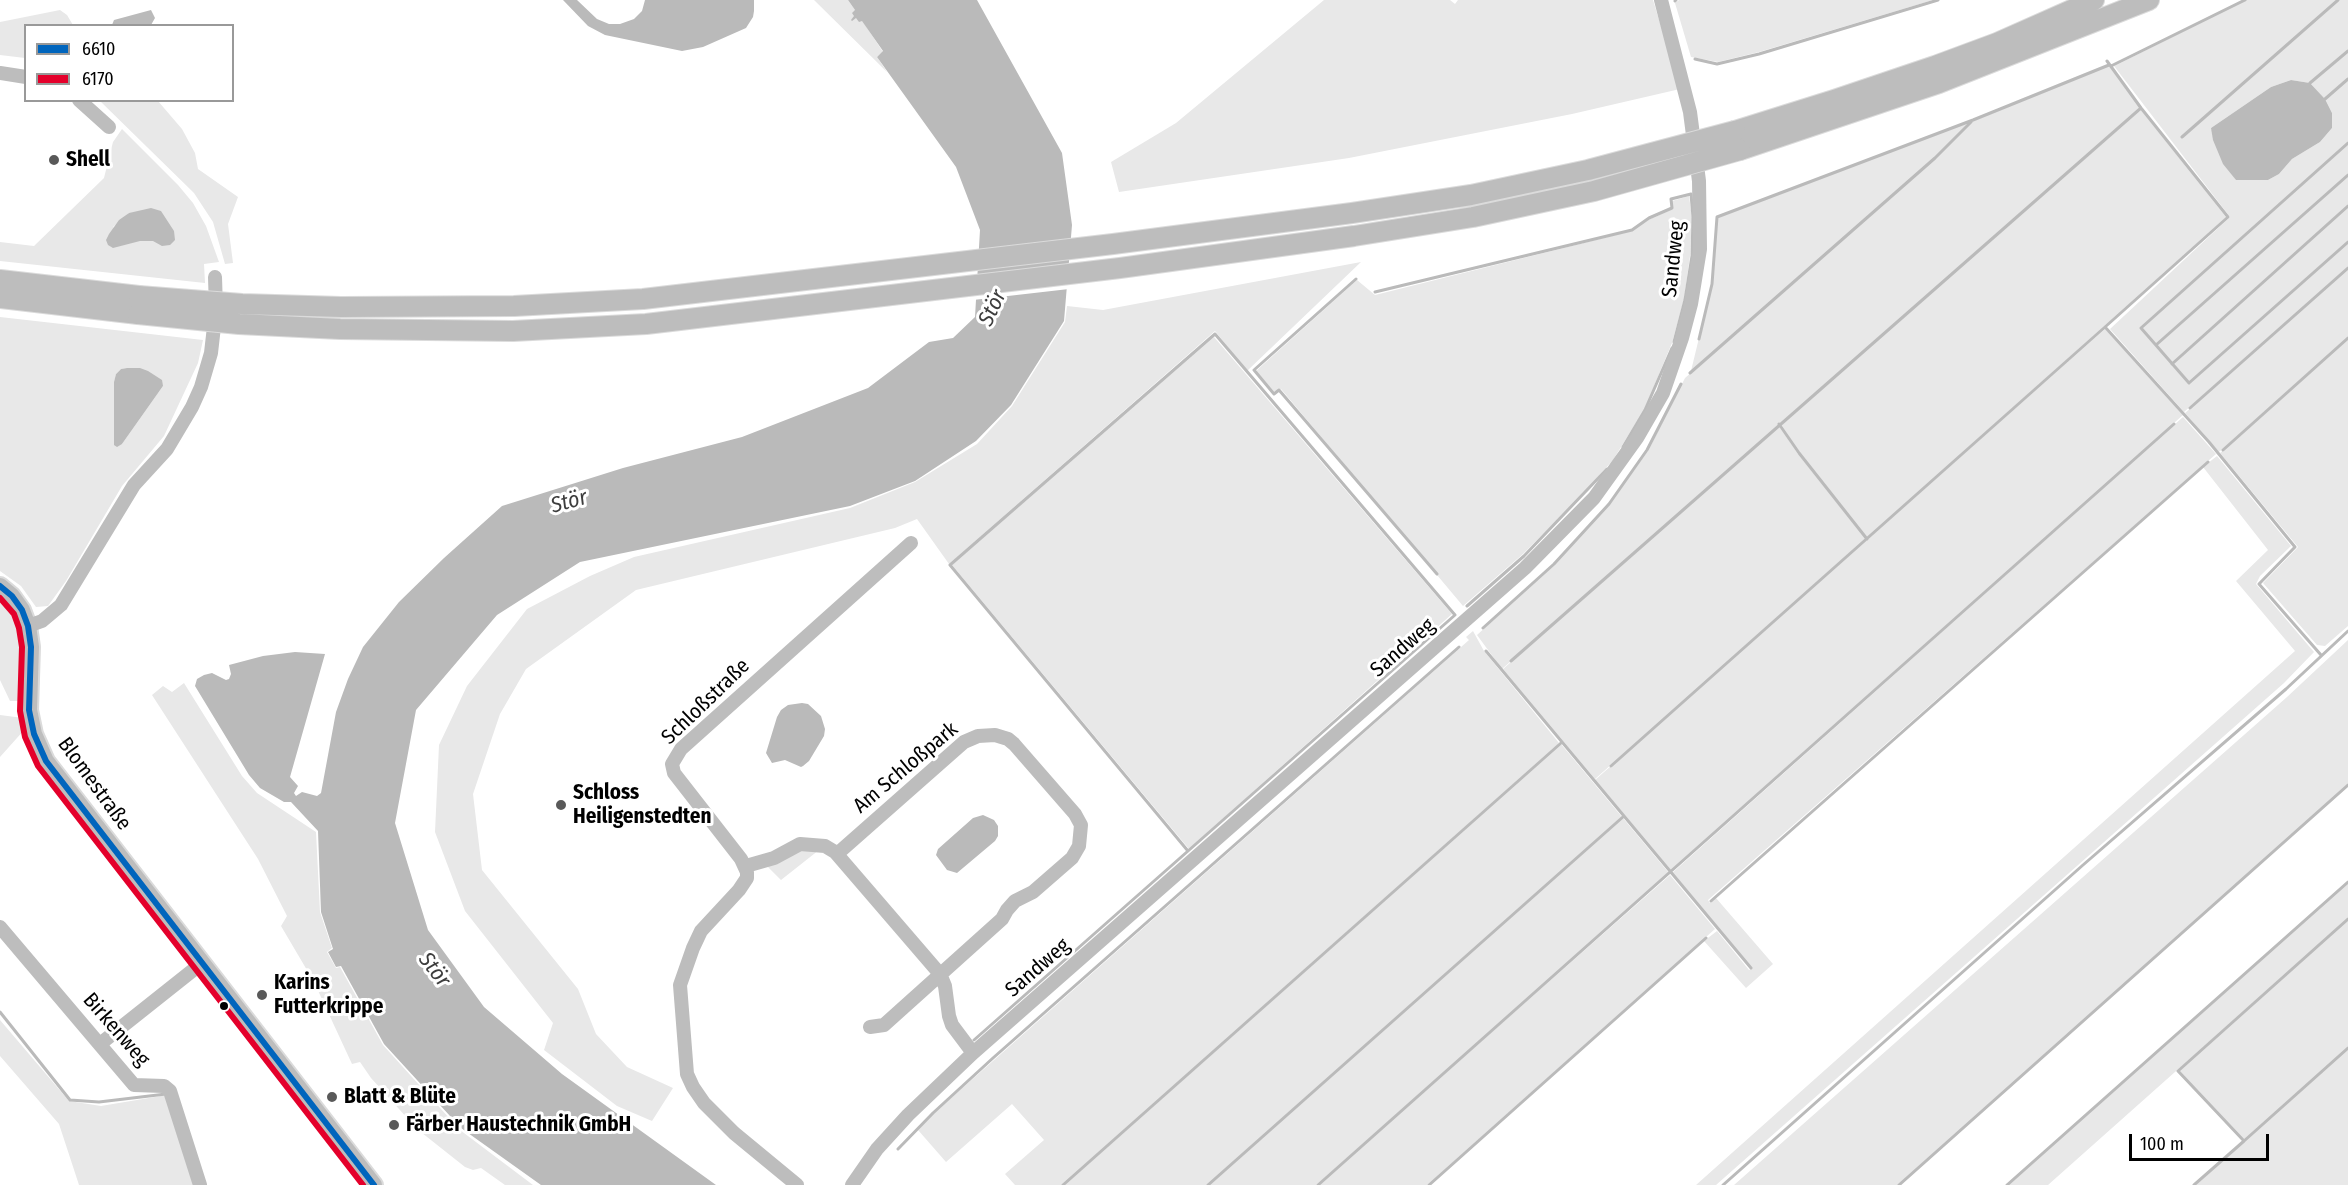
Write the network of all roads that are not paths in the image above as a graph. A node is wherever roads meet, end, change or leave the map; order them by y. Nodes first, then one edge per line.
1 (1661, 0) edge
2 (2094, 0) edge
3 (2149, 0) edge
4 (0, 73) edge
5 (24, 77) edge
6 (81, 102) edge
7 (109, 127) dead end
8 (215, 277) dead end
9 (0, 280) edge
10 (0, 298) edge
11 (138, 305) junction
12 (911, 543) dead end
13 (0, 586) edge
14 (28, 626) junction
15 (837, 854) junction
16 (746, 866) junction
17 (0, 927) edge
18 (202, 963) junction
19 (940, 974) junction
20 (870, 1027) dead end
21 (100, 1044) junction
22 (973, 1053) junction
23 (200, 1185) edge
24 (374, 1185) edge
25 (797, 1185) edge
26 (852, 1185) edge

1 - 22 street, Sandweg
2 - 11 highway, bridge
3 - 11 highway, bridge
4 - 5 street
6 - 7 street
8 - 14 street
9 - 11 highway
10 - 11 highway
12 - 16 street, Schloßstraße
13 - 14 main road
14 - 18 main road, Blomestraße
15 - 16 street
15 - 19 street
15 - 19 street, Am Schloßpark
16 - 25 street
17 - 21 street, Birkenweg
18 - 21 street
18 - 24 main road, Blomestraße
19 - 20 street, Am Schloßpark
19 - 22 street
21 - 23 street, Birkenweg
22 - 26 street, Sandweg

